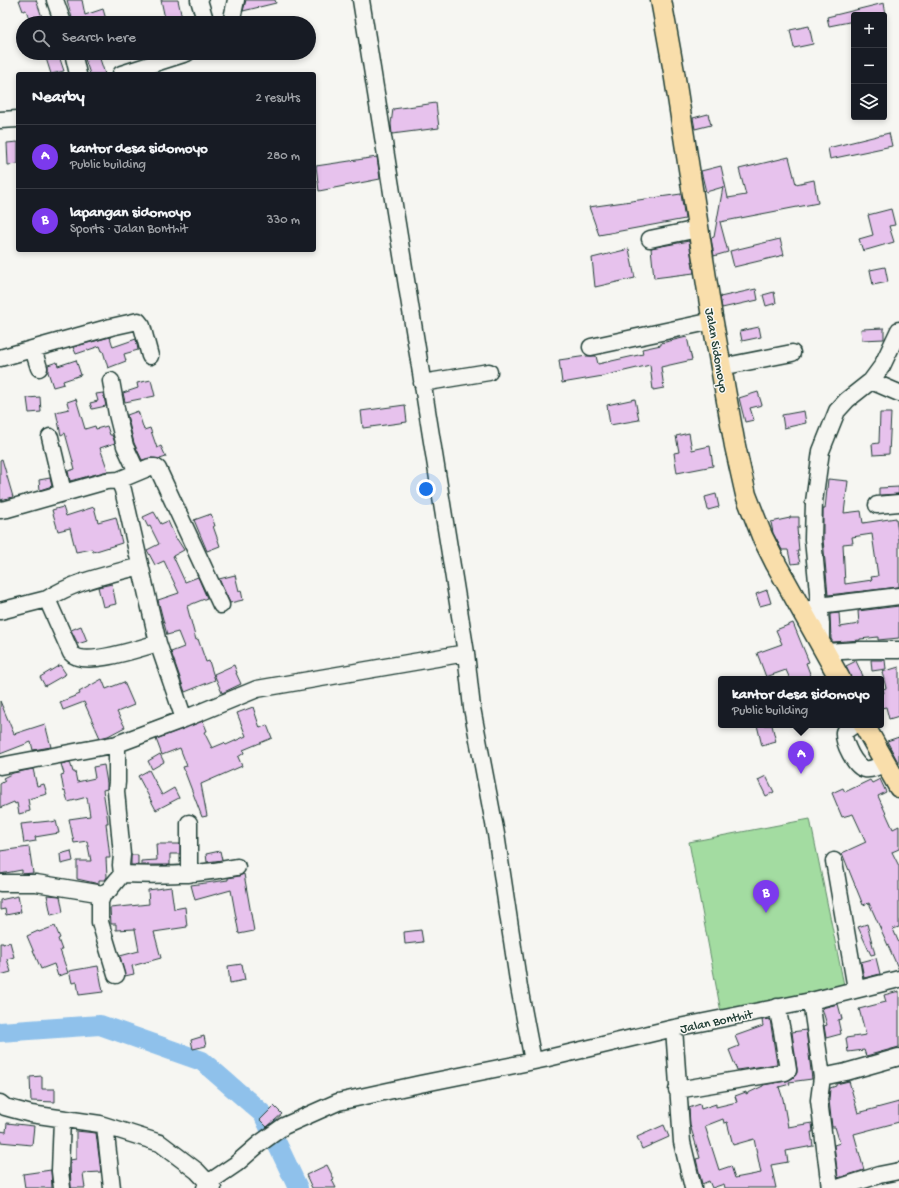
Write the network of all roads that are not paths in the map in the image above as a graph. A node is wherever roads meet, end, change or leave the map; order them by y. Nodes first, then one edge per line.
1 (55, 0) edge
2 (199, 0) edge
3 (236, 0) edge
4 (361, 0) edge
5 (661, 0) edge
6 (61, 16) edge
7 (204, 16) edge
8 (233, 16) edge
9 (75, 60) edge
10 (165, 60) edge
11 (78, 72) edge
12 (127, 72) edge
13 (16, 119) edge
14 (0, 120) edge
15 (698, 229) junction
16 (650, 239) dead end
17 (713, 321) junction
18 (899, 330) edge
19 (591, 347) dead end
20 (33, 349) junction
21 (792, 353) dead end
22 (150, 356) dead end
23 (0, 358) edge
24 (721, 367) junction
25 (39, 368) dead end
26 (490, 372) dead end
27 (111, 380) dead end
28 (871, 381) junction
29 (422, 383) junction
30 (899, 393) edge
31 (50, 437) dead end
32 (137, 472) junction
33 (119, 480) junction
34 (63, 492) junction
35 (899, 503) edge
36 (877, 506) dead end
37 (0, 510) edge
38 (140, 566) junction
39 (899, 596) edge
40 (47, 599) junction
41 (221, 604) dead end
42 (810, 608) junction
43 (0, 611) edge
44 (158, 643) junction
45 (823, 648) junction
46 (899, 650) edge
47 (466, 654) junction
48 (838, 676) edge
49 (184, 720) junction
50 (850, 728) edge
51 (866, 728) edge
52 (117, 744) junction
53 (885, 763) junction
54 (0, 766) edge
55 (899, 787) edge
56 (189, 823) dead end
57 (834, 860) dead end
58 (237, 867) dead end
59 (122, 874) junction
60 (189, 874) junction
61 (0, 883) edge
62 (103, 894) junction
63 (116, 975) dead end
64 (899, 979) edge
65 (856, 989) junction
66 (811, 1001) junction
67 (777, 1007) junction
68 (674, 1028) junction
69 (899, 1057) edge
70 (533, 1061) junction
71 (822, 1077) junction
72 (677, 1090) junction
73 (0, 1103) edge
74 (62, 1119) junction
75 (105, 1126) junction
76 (899, 1171) edge
77 (209, 1186) edge
78 (62, 1188) edge
79 (112, 1188) edge
80 (692, 1188) edge
81 (830, 1188) edge
82 (838, 1188) edge

1 - 6 street
2 - 7 street
3 - 8 street
4 - 29 street
5 - 15 main road, Jalan Sidomoyo
9 - 11 street
10 - 12 street
13 - 14 street
15 - 16 street
15 - 17 main road, Jalan Sidomoyo
17 - 19 street
17 - 24 main road, Jalan Sidomoyo
18 - 28 street
20 - 22 street
20 - 23 street
20 - 25 street
21 - 24 street
24 - 42 main road, Jalan Sidomoyo
26 - 29 street
27 - 32 street
28 - 30 street
28 - 42 street
29 - 47 street
31 - 34 street
32 - 33 street
32 - 41 street
33 - 34 street
33 - 38 street
34 - 37 street
35 - 36 street
38 - 40 street
38 - 44 street
39 - 42 street
40 - 43 street
40 - 44 street
42 - 45 main road, Jalan Sidomoyo
44 - 49 street
45 - 46 street
45 - 48 main road, Jalan Sidomoyo
47 - 49 street
47 - 70 street
49 - 52 street
50 - 53 street
51 - 53 main road
52 - 54 street
52 - 59 street
53 - 55 main road
56 - 60 street
57 - 65 street
58 - 60 street
59 - 60 street
59 - 62 street
61 - 62 street
62 - 63 street
64 - 65 street, Jalan Bonthit
65 - 66 street, Jalan Bonthit
66 - 67 street, Jalan Bonthit
66 - 71 street
67 - 68 street, Jalan Bonthit
67 - 72 street
68 - 70 street, Jalan Bonthit
68 - 72 street
69 - 71 street
70 - 77 street, Jalan Bonthit
71 - 81 street
72 - 80 street
73 - 74 street
74 - 75 street
74 - 78 street
75 - 77 street
75 - 79 street
76 - 82 street

